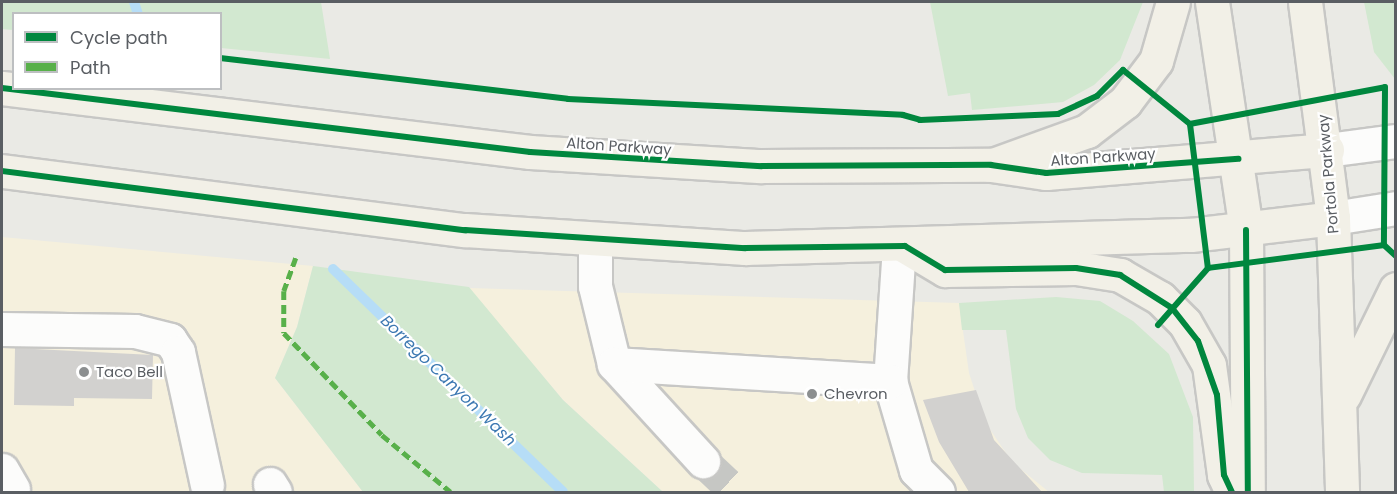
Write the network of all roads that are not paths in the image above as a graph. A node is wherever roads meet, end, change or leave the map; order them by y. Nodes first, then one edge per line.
1 (1173, 2) edge
2 (1212, 2) edge
3 (1305, 2) edge
4 (18, 90) edge
5 (1395, 141) edge
6 (1327, 150) junction
7 (1238, 159) junction
8 (991, 165) junction
9 (2, 171) edge
10 (1395, 208) edge
11 (1333, 218) junction
12 (1246, 230) junction
13 (595, 242) junction
14 (902, 246) junction
15 (1395, 289) edge
16 (2, 329) edge
17 (614, 364) junction
18 (890, 381) junction
19 (1342, 399) junction
20 (703, 461) tunnel mouth
21 (207, 485) dead end
22 (938, 492) edge
23 (1232, 492) edge
24 (1248, 492) edge
25 (1342, 492) edge

1 - 8 main road
2 - 7 main road
3 - 6 main road, Portola Parkway
4 - 8 main road, Alton Parkway
5 - 6 street, Alton Parkway
6 - 7 main road, Alton Parkway
6 - 11 main road, Portola Parkway
7 - 8 main road, Alton Parkway
7 - 12 main road
9 - 13 main road
10 - 11 street
11 - 12 main road
11 - 19 main road, Portola Parkway
12 - 14 main road
12 - 24 main road
13 - 14 main road
13 - 17 street
14 - 18 street
14 - 23 main road
15 - 19 main road
16 - 21 street
17 - 18 street
17 - 20 street
18 - 22 street
19 - 25 main road, Portola Parkway

